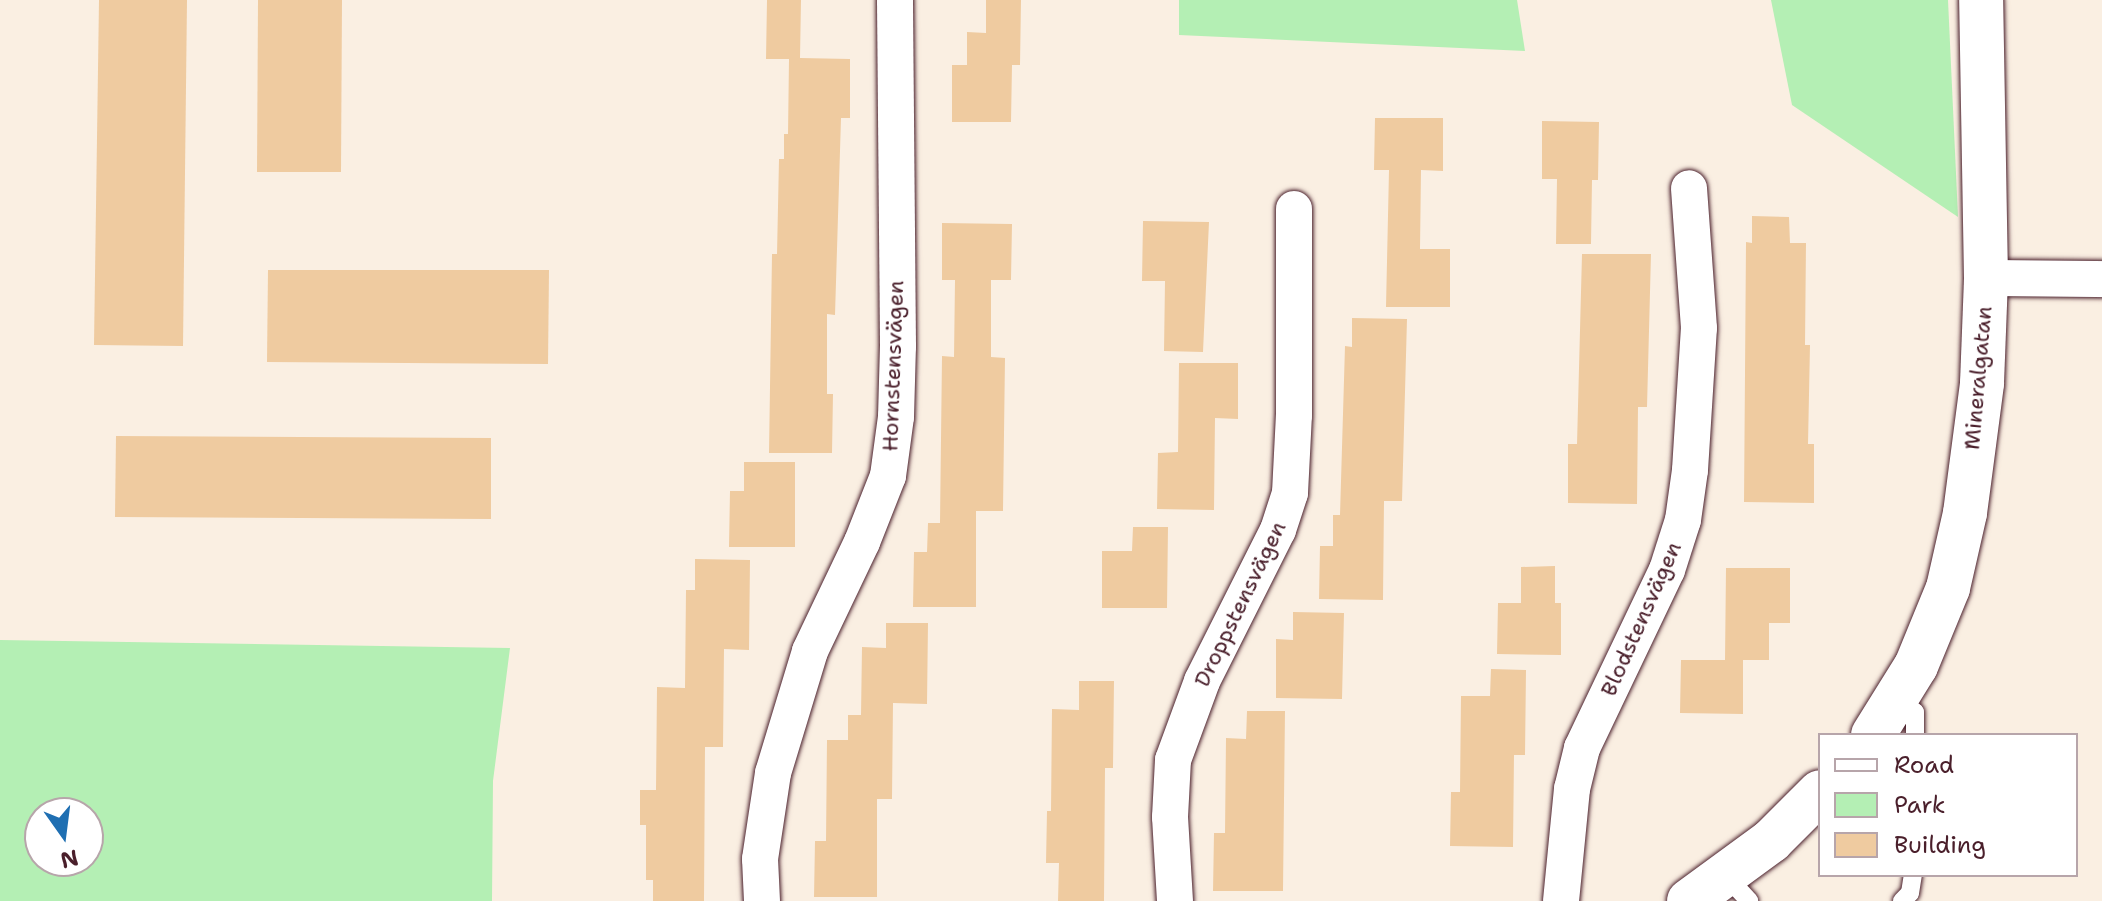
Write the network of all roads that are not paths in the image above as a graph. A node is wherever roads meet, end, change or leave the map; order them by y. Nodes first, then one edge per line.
1 (895, 0) edge
2 (1981, 0) edge
3 (1689, 188) dead end
4 (1294, 209) dead end
5 (1986, 278) junction
6 (2102, 279) edge
7 (1906, 717) edge
8 (1877, 733) edge
9 (1818, 794) edge
10 (1913, 877) edge
11 (1737, 888) edge
12 (762, 901) edge
13 (1175, 901) edge
14 (1561, 901) edge
15 (1689, 901) edge
16 (1902, 901) edge

1 - 12 street, Hornstensvägen
2 - 5 street, Mineralgatan
3 - 14 street, Blodstensvägen
4 - 13 street, Droppstensvägen
5 - 6 street
5 - 7 street, Mineralgatan
7 - 8 street, Mineralgatan
9 - 11 street
10 - 16 lane
11 - 15 street

